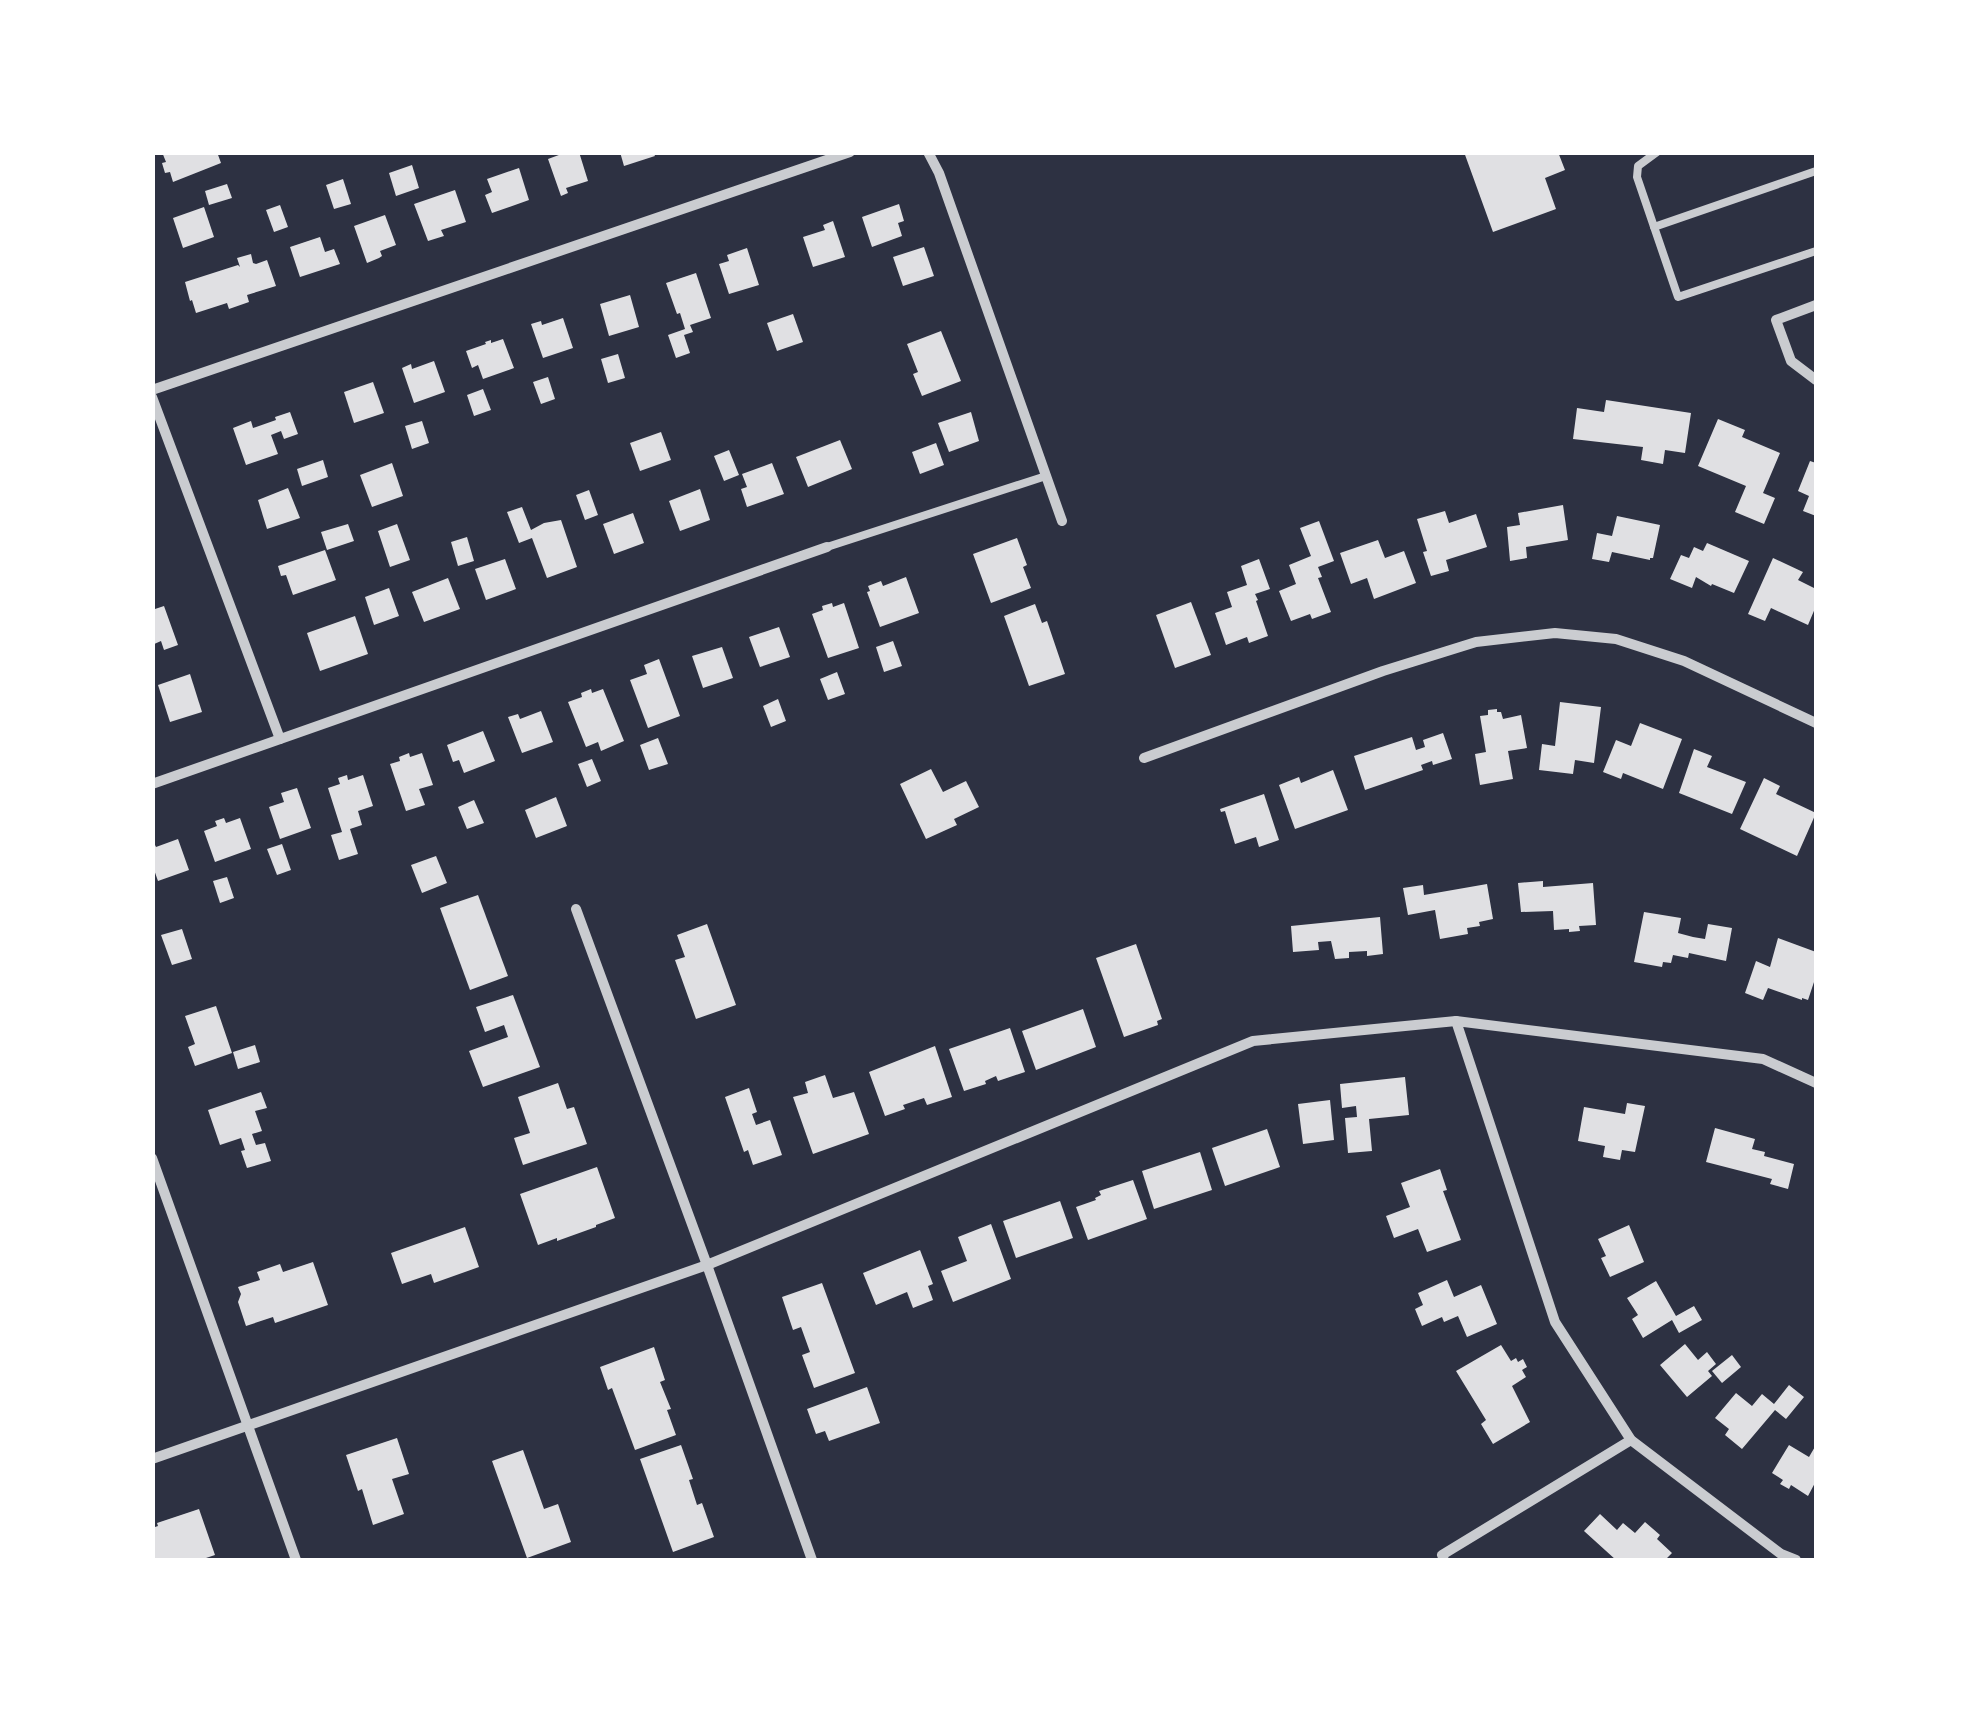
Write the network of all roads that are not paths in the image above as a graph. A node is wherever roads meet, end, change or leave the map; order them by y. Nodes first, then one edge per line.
1 (850, 152) edge
2 (928, 152) edge
3 (1657, 152) edge
4 (1816, 171) edge
5 (1654, 227) junction
6 (1816, 251) edge
7 (1816, 305) edge
8 (1816, 380) edge
9 (152, 393) edge
10 (1046, 476) junction
11 (1062, 521) dead end
12 (827, 547) joint
13 (1816, 723) edge
14 (280, 740) junction
15 (1144, 758) dead end
16 (152, 784) edge
17 (576, 909) dead end
18 (1456, 1021) junction
19 (1816, 1084) edge
20 (152, 1158) edge
21 (707, 1264) junction
22 (248, 1425) junction
23 (1631, 1440) junction
24 (152, 1459) edge
25 (296, 1560) edge
26 (812, 1560) edge
27 (1444, 1560) edge
28 (1796, 1560) edge

1 - 9 street
2 - 10 street
3 - 5 lane
4 - 5 lane
5 - 6 lane
7 - 8 street
9 - 14 street
10 - 11 street
10 - 12 lane
12 - 14 street
13 - 15 street
14 - 16 street
17 - 21 street
18 - 19 street
18 - 21 street
18 - 23 street
20 - 22 street
21 - 22 street
21 - 26 street
22 - 24 street
22 - 25 street
23 - 27 street
23 - 28 street

